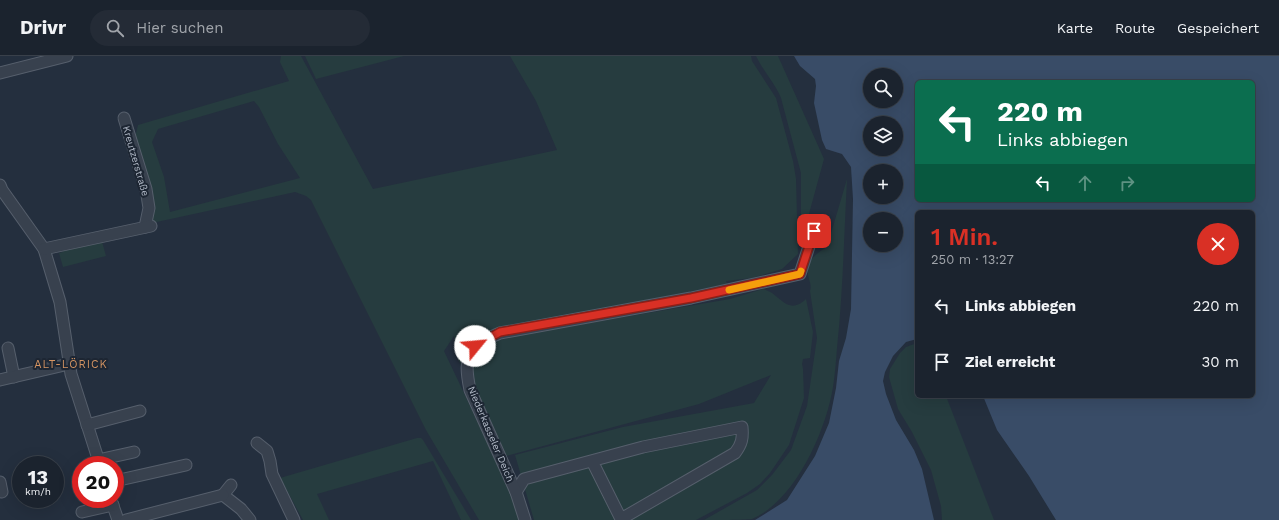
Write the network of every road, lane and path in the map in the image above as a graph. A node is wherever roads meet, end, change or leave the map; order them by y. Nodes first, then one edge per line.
1 (67, 56) edge
2 (0, 73) edge
3 (124, 118) dead end
4 (0, 185) edge
5 (814, 231) dead end
6 (44, 249) junction
7 (8, 348) dead end
8 (69, 364) junction
9 (14, 377) junction
10 (0, 380) edge
11 (140, 411) dead end
12 (87, 425) junction
13 (257, 443) dead end
14 (134, 452) dead end
15 (97, 456) edge
16 (120, 456) edge
17 (592, 461) junction
18 (186, 465) dead end
19 (124, 479) edge
20 (231, 485) dead end
21 (516, 492) junction
22 (223, 495) junction
23 (94, 508) edge
24 (114, 508) edge
25 (82, 512) dead end
26 (118, 520) edge
27 (126, 520) edge
28 (250, 520) edge
29 (294, 520) edge
30 (524, 520) edge

1 - 2 street
3 - 6 street, Kreutzerstraße
4 - 6 street
5 - 21 street, Niederkasseler Deich
6 - 8 street
7 - 9 street
8 - 9 street
8 - 12 street
9 - 10 street
11 - 12 street
12 - 15 street
13 - 29 street
14 - 16 street
17 - 17 street
17 - 21 street
18 - 19 street
20 - 22 street
21 - 30 street, Niederkasseler Deich
22 - 27 street
22 - 28 street
23 - 25 street
24 - 26 street

